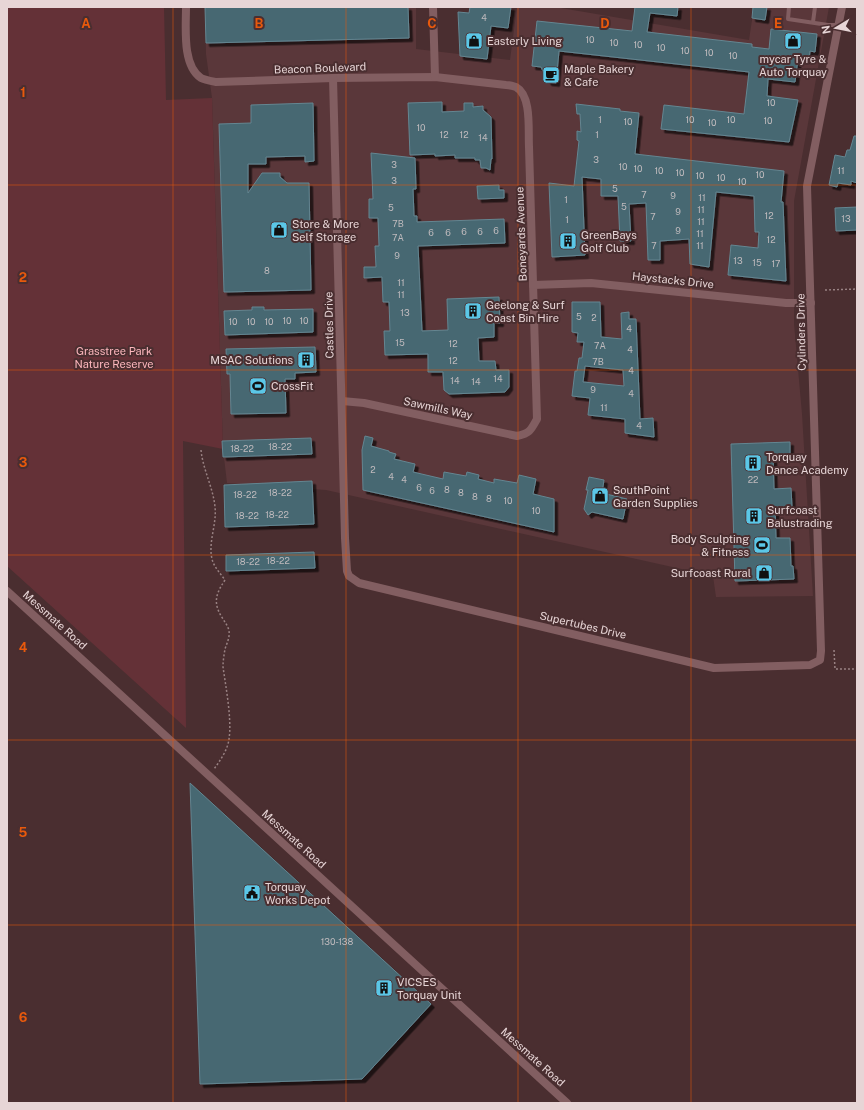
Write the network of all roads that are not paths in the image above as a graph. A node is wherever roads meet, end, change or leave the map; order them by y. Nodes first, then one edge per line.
1 (186, 7) edge
2 (433, 7) edge
3 (789, 7) edge
4 (812, 7) edge
5 (815, 7) edge
6 (842, 7) edge
7 (813, 22) junction
8 (838, 25) junction
9 (435, 77) junction
10 (333, 78) junction
11 (516, 87) joint
12 (533, 285) junction
13 (811, 303) junction
14 (342, 402) junction
15 (530, 432) joint
16 (348, 571) joint
17 (7, 591) edge
18 (820, 660) joint
19 (567, 1103) edge

1 - 10 street, Beacon Boulevard
2 - 9 street
3 - 7 lane
4 - 5 lane
5 - 7 lane
6 - 8 street, Cylinders Drive
7 - 8 lane
8 - 13 street, Cylinders Drive
9 - 10 street, Beacon Boulevard
9 - 11 street, Beacon Boulevard
10 - 14 street, Castles Drive
11 - 12 street, Boneyards Avenue
12 - 13 street, Haystacks Drive
12 - 15 street, Boneyards Avenue
13 - 18 street, Cylinders Drive
14 - 15 street, Sawmills Way
14 - 16 street, Castles Drive
16 - 18 street, Supertubes Drive
17 - 19 street, Messmate Road

